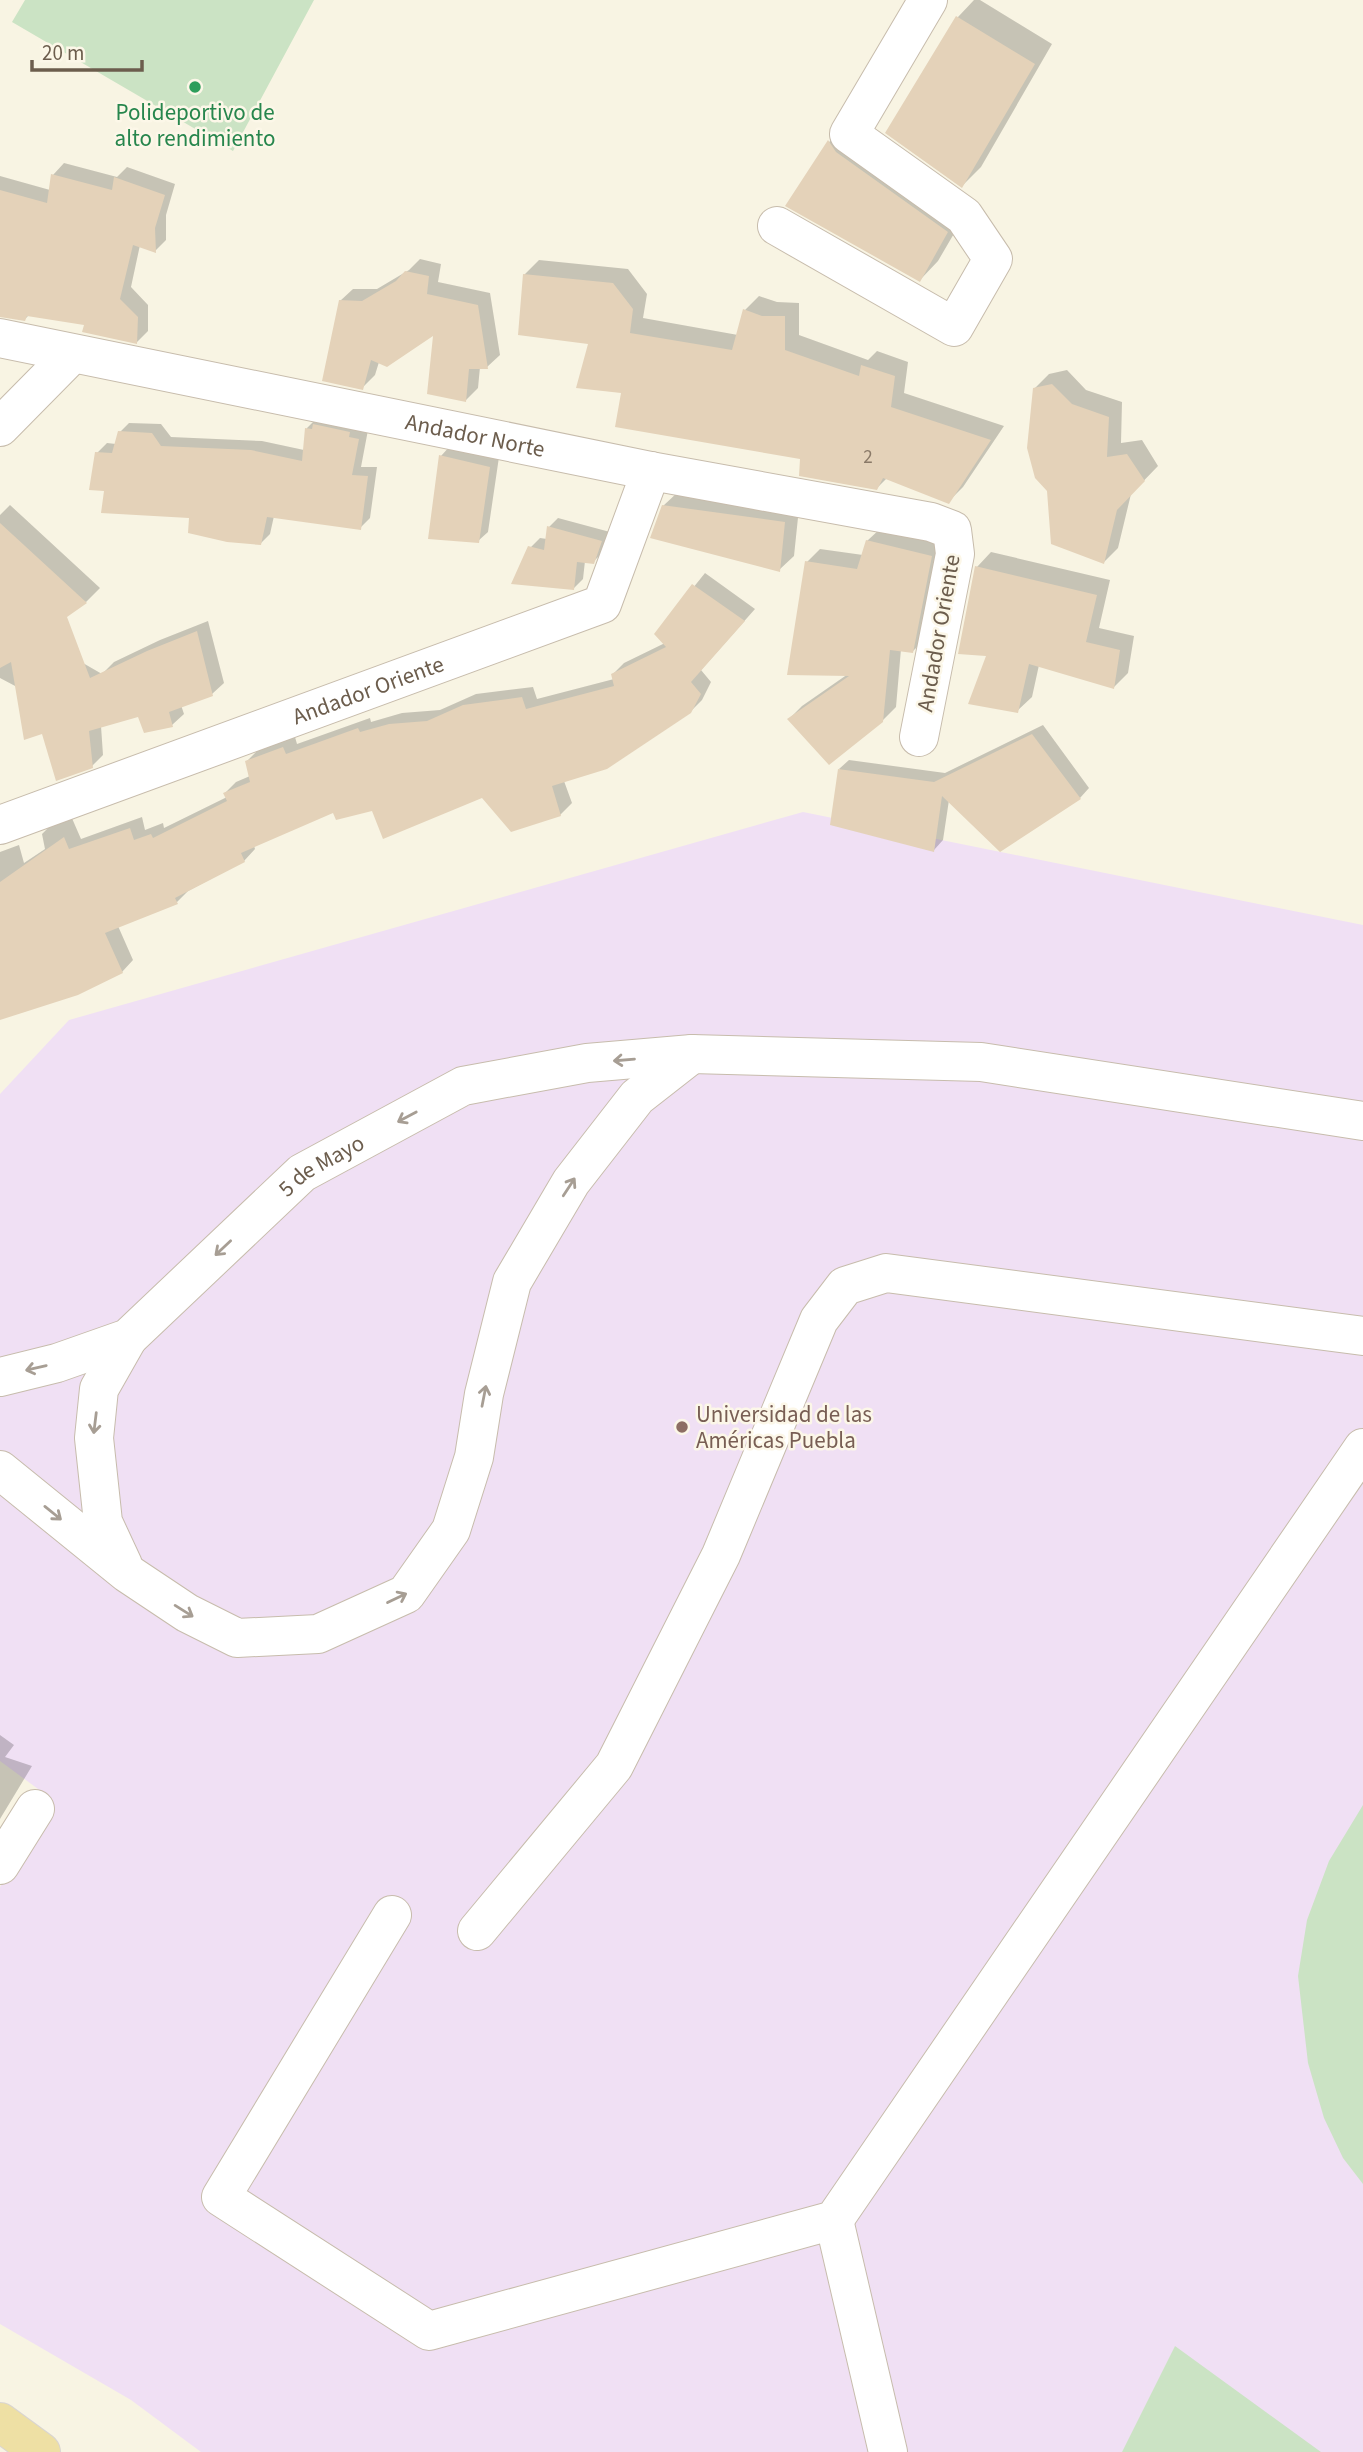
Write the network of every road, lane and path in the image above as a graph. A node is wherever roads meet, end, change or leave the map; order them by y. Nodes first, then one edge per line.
1 (928, 0) edge
2 (777, 226) dead end
3 (0, 338) edge
4 (72, 354) junction
5 (0, 427) edge
6 (651, 471) junction
7 (951, 530) joint
8 (919, 737) dead end
9 (0, 825) edge
10 (692, 1054) junction
11 (1363, 1121) edge
12 (1363, 1336) edge
13 (128, 1338) junction
14 (0, 1377) edge
15 (1363, 1448) edge
16 (0, 1470) edge
17 (127, 1573) junction
18 (35, 1809) dead end
19 (0, 1865) edge
20 (392, 1915) dead end
21 (477, 1931) dead end
22 (834, 2220) junction
23 (0, 2422) edge
24 (37, 2451) edge
25 (888, 2452) edge

1 - 2 street
3 - 4 street, Andador Norte
4 - 5 street
4 - 6 street, Andador Norte
6 - 7 street, Andador Norte
6 - 9 street, Andador Oriente
7 - 8 street, Andador Oriente
10 - 11 street, 5 de Mayo
10 -> 13 street, 5 de Mayo
17 -> 10 street
12 - 21 street
13 -> 14 street, 5 de Mayo
13 -> 17 street
15 - 22 street
16 -> 17 street
18 - 19 street
20 - 22 street
22 - 25 street
23 - 24 main road

